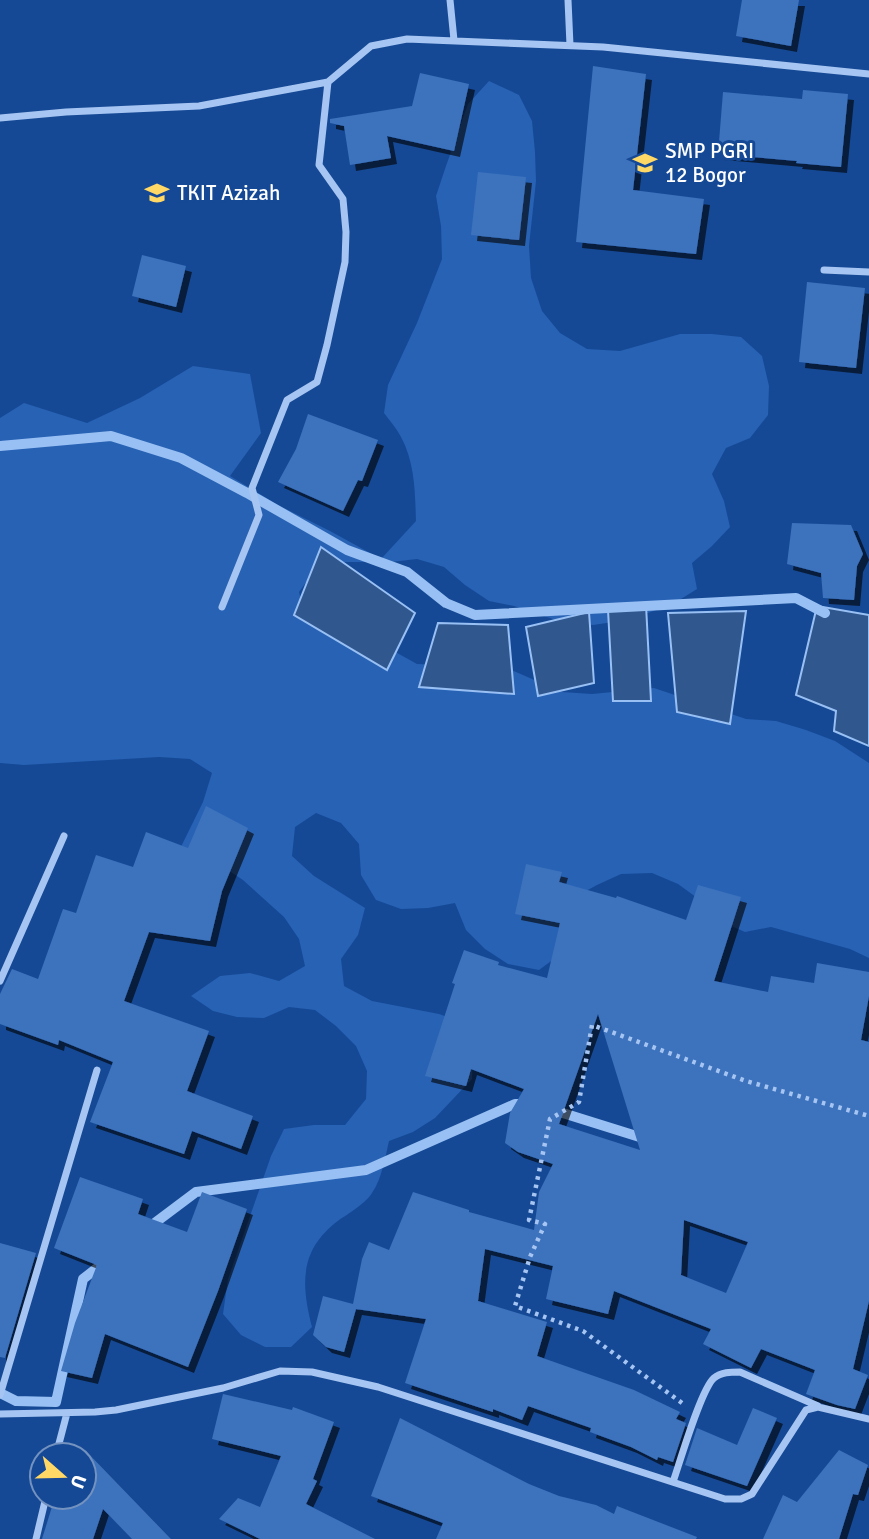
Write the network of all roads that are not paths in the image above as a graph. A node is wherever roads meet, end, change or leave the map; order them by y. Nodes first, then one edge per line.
1 (450, 0) edge
2 (568, 0) edge
3 (454, 40) junction
4 (570, 45) junction
5 (869, 74) edge
6 (328, 82) junction
7 (0, 118) edge
8 (824, 270) dead end
9 (869, 272) edge
10 (222, 607) dead end
11 (64, 836) dead end
12 (0, 981) edge
13 (97, 1070) dead end
14 (0, 1395) edge
15 (818, 1407) junction
16 (67, 1413) junction
17 (0, 1414) edge
18 (869, 1419) edge
19 (60, 1441) edge
20 (673, 1482) junction
21 (43, 1511) edge
22 (36, 1539) edge

1 - 3 street
2 - 4 street
3 - 4 street
3 - 6 street
4 - 5 street
6 - 7 street
6 - 10 street
8 - 9 street
11 - 12 street
13 - 14 street
15 - 18 street
15 - 20 street
15 - 20 street
16 - 17 street
16 - 19 street
16 - 20 street
21 - 22 street

